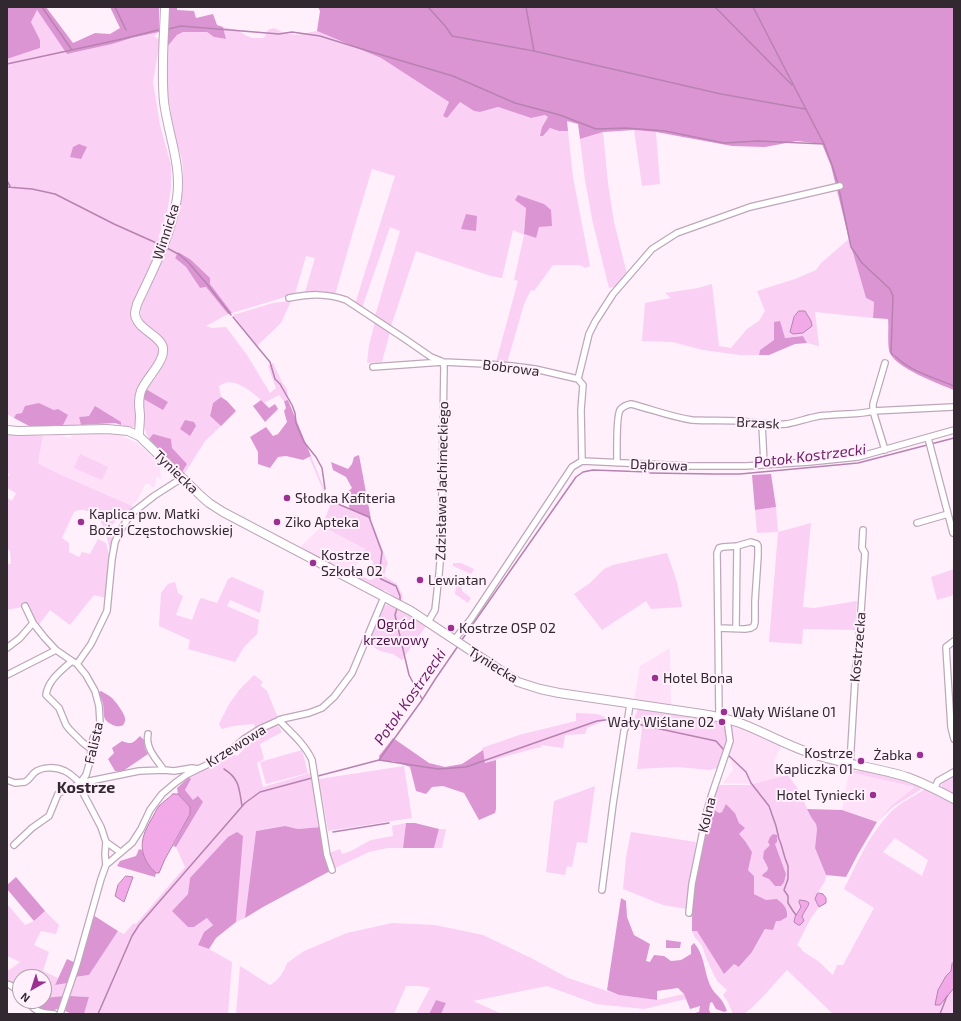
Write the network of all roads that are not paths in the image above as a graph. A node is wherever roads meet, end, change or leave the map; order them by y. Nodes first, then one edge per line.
1 (165, 7) edge
2 (840, 186) dead end
3 (289, 298) dead end
4 (885, 363) dead end
5 (444, 364) junction
6 (373, 367) dead end
7 (578, 379) junction
8 (952, 407) dead end
9 (873, 411) junction
10 (762, 424) junction
11 (7, 430) edge
12 (954, 430) edge
13 (139, 436) junction
14 (929, 442) junction
15 (885, 450) junction
16 (582, 461) junction
17 (616, 463) junction
18 (764, 464) junction
19 (182, 478) junction
20 (948, 514) junction
21 (917, 523) dead end
22 (863, 530) dead end
23 (953, 533) dead end
24 (737, 546) junction
25 (384, 596) junction
26 (25, 606) dead end
27 (428, 622) junction
28 (33, 623) junction
29 (718, 628) junction
30 (736, 628) junction
31 (954, 641) edge
32 (459, 643) junction
33 (7, 648) edge
34 (56, 650) junction
35 (75, 662) junction
36 (7, 674) edge
37 (630, 704) junction
38 (723, 718) junction
39 (279, 720) junction
40 (148, 734) dead end
41 (954, 739) edge
42 (91, 749) junction
43 (850, 764) junction
44 (198, 769) junction
45 (164, 770) junction
46 (954, 772) edge
47 (7, 780) edge
48 (80, 783) junction
49 (934, 788) junction
50 (954, 799) edge
51 (106, 842) junction
52 (14, 844) dead end
53 (120, 852) junction
54 (106, 865) junction
55 (332, 870) dead end
56 (602, 890) dead end
57 (689, 913) dead end
58 (35, 1009) edge
59 (61, 1012) edge
60 (55, 1014) edge

1 - 13 street, Winnicka
2 - 7 street
3 - 5 street, Bobrowa
4 - 9 street
5 - 6 street, Bobrowa
5 - 7 street, Bobrowa
5 - 27 street, Zdzisława Jachimeckiego
7 - 16 street
8 - 9 street, Brzask
9 - 10 street, Brzask
9 - 15 street
10 - 17 street, Brzask
10 - 18 street
11 - 13 street, Tyniecka
12 - 14 street, Dąbrowa
13 - 19 street, Tyniecka
14 - 15 street, Dąbrowa
14 - 20 street
15 - 18 street, Dąbrowa
16 - 17 street, Dąbrowa
16 - 32 street
17 - 18 street, Dąbrowa
19 - 25 street, Tyniecka
19 - 35 street
20 - 21 street
20 - 23 street
22 - 43 street, Kostrzecka
24 - 29 street, Kolna
24 - 30 street
24 - 30 street
25 - 27 street, Tyniecka
25 - 39 street, Krzewowa
26 - 28 street, Falista
27 - 32 street, Tyniecka
28 - 33 street
28 - 34 street, Falista
29 - 30 street
29 - 38 street, Kolna
31 - 41 street
32 - 37 street, Tyniecka
34 - 35 street, Falista
34 - 36 street
35 - 42 street, Falista
35 - 42 street
37 - 38 street, Tyniecka
37 - 56 street
38 - 43 street, Tyniecka
38 - 57 street, Kolna
39 - 44 street, Krzewowa
39 - 55 street
40 - 45 street
42 - 48 street, Falista
43 - 49 street, Tyniecka
44 - 45 street, Krzewowa
44 - 53 street
45 - 48 street, Krzewowa
46 - 49 street
47 - 48 street
48 - 51 street, Falista
48 - 52 street, Krzewowa
49 - 50 street, Tyniecka
51 - 53 street
51 - 54 street, Falista
53 - 54 street
54 - 59 street, Falista
58 - 60 street
59 - 60 street

